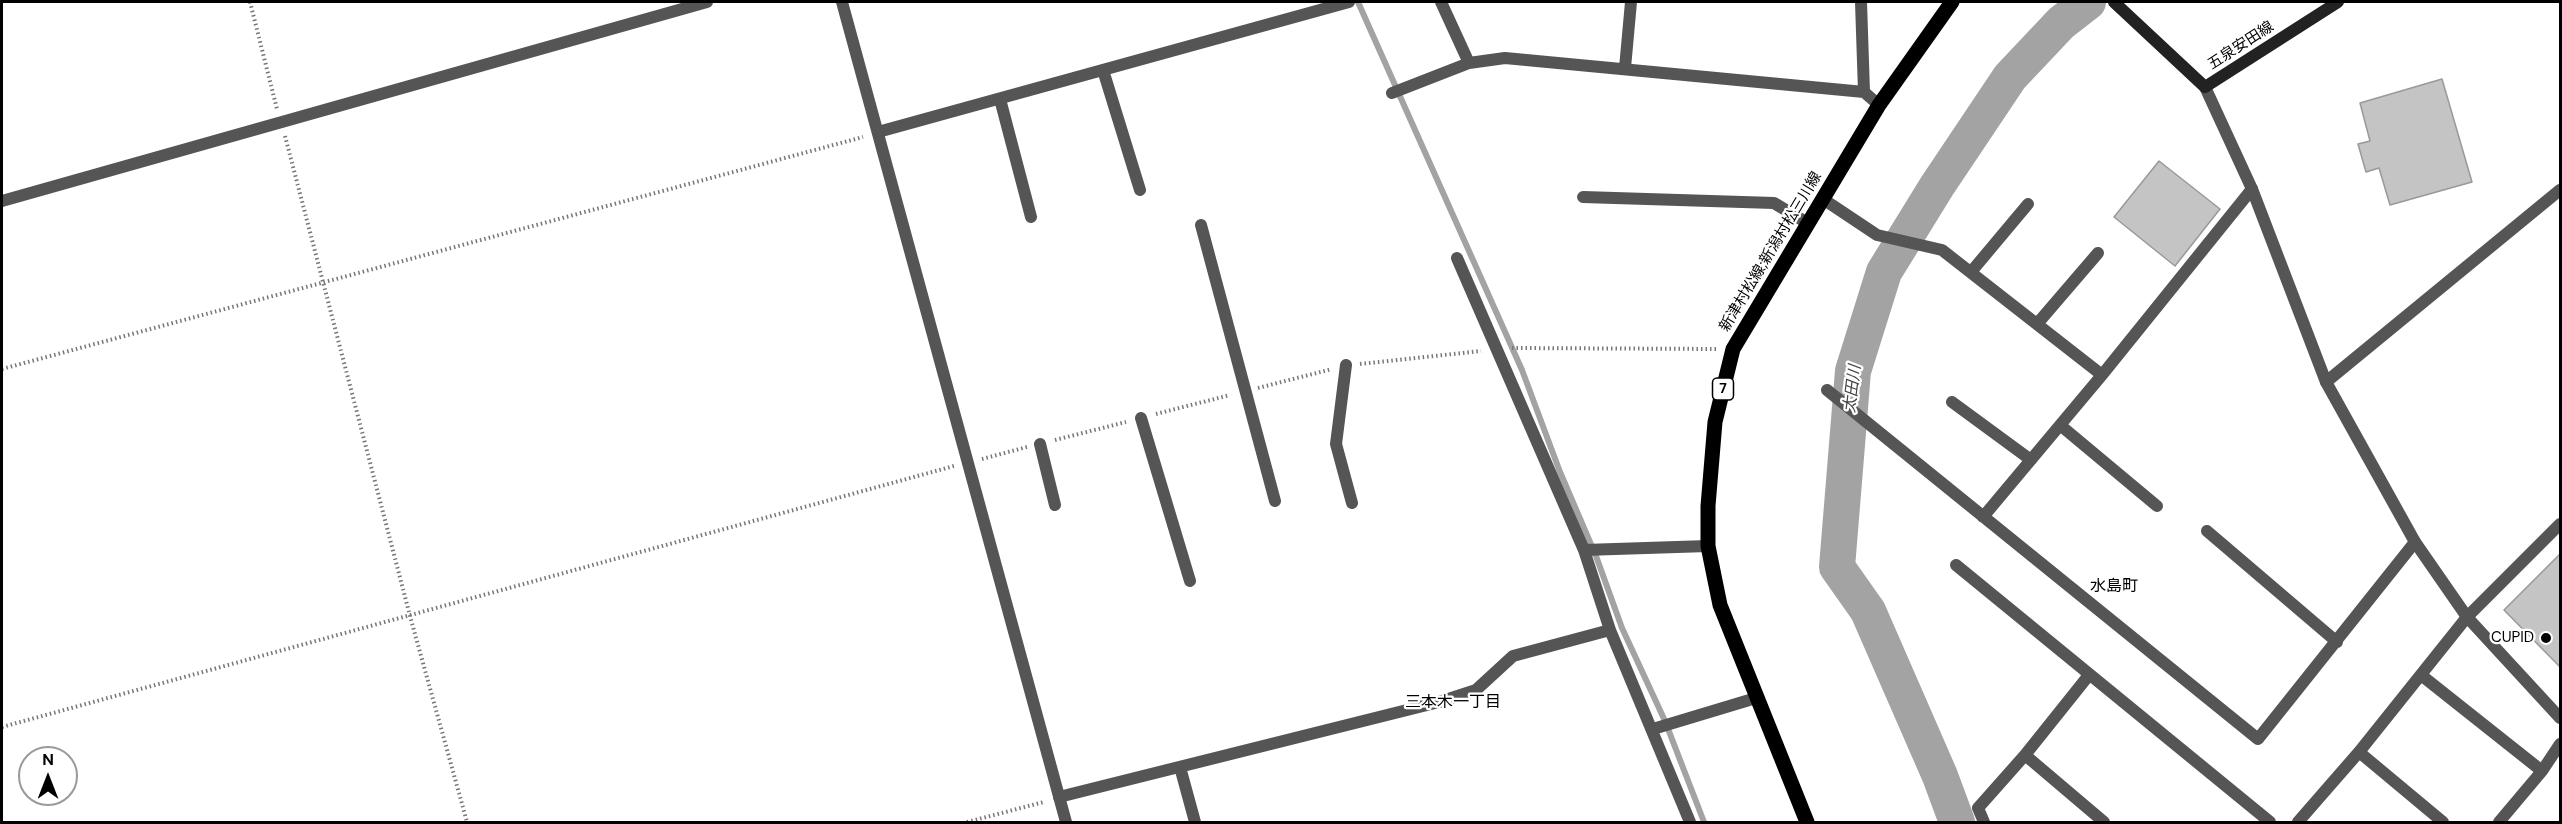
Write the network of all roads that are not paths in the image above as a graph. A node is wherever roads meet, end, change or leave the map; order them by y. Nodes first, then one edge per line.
1 (707, 2) edge
2 (842, 2) edge
3 (1349, 2) edge
4 (1441, 2) edge
5 (1631, 2) edge
6 (1861, 2) edge
7 (1952, 2) edge
8 (2115, 2) edge
9 (2338, 2) edge
10 (1469, 63) junction
11 (1624, 68) junction
12 (1103, 70) junction
13 (2205, 87) junction
14 (1864, 92) junction
15 (1392, 93) dead end
16 (1000, 99) junction
17 (1879, 105) junction
18 (878, 132) junction
19 (2252, 189) junction
20 (1140, 190) dead end
21 (2560, 190) edge
22 (1583, 197) dead end
23 (1824, 199) junction
24 (2, 201) edge
25 (2028, 204) dead end
26 (1031, 217) dead end
27 (1809, 224) junction
28 (1201, 225) dead end
29 (2098, 253) dead end
30 (1457, 258) dead end
31 (1971, 272) junction
32 (2037, 324) junction
33 (1346, 365) dead end
34 (2102, 375) junction
35 (2326, 382) junction
36 (1827, 390) dead end
37 (1952, 402) dead end
38 (1141, 418) dead end
39 (2060, 425) junction
40 (1040, 444) dead end
41 (2031, 460) junction
42 (1275, 501) dead end
43 (1352, 503) dead end
44 (1055, 506) dead end
45 (2157, 507) dead end
46 (1983, 517) junction
47 (2560, 524) edge
48 (2207, 531) dead end
49 (2415, 542) junction
50 (1708, 546) junction
51 (1584, 550) junction
52 (1956, 565) dead end
53 (1190, 581) dead end
54 (2467, 617) junction
55 (1610, 630) junction
56 (2337, 642) junction
57 (2089, 675) junction
58 (2421, 675) junction
59 (1756, 698) junction
60 (2560, 718) edge
61 (1653, 729) junction
62 (2560, 744) edge
63 (2359, 752) junction
64 (2025, 755) junction
65 (1180, 767) junction
66 (2542, 771) junction
67 (1059, 797) junction
68 (2098, 820) edge
69 (1066, 822) edge
70 (1195, 822) edge
71 (1690, 822) edge
72 (1807, 822) edge
73 (1984, 822) edge
74 (2270, 822) edge
75 (2298, 822) edge
76 (2443, 822) edge
77 (2499, 822) edge

1 - 24 street
2 - 18 street
3 - 12 street
4 - 10 street
5 - 11 street
6 - 14 street
7 - 17 main road, 新津村松線;新潟村松三川線 / 7
8 - 13 main road, 五泉安田線
9 - 13 main road, 五泉安田線
10 - 11 street
10 - 15 street
11 - 14 street
12 - 16 street
12 - 20 street
13 - 19 street
14 - 17 street
16 - 18 street
16 - 26 street
17 - 23 main road, 新津村松線;新潟村松三川線 / 7
18 - 67 street
19 - 34 street
19 - 35 street
21 - 35 street
22 - 27 street
23 - 27 main road, 新津村松線;新潟村松三川線 / 7
23 - 31 street
25 - 31 street
27 - 50 main road, 新津村松線;新潟村松三川線 / 7
28 - 42 street
29 - 32 street
30 - 51 street
31 - 32 street
32 - 34 street
33 - 43 street
34 - 39 street
35 - 49 street
36 - 46 street
37 - 41 street
38 - 53 street
39 - 41 street
39 - 45 street
40 - 44 street
41 - 46 street
46 - 56 street
47 - 54 street
48 - 56 street
49 - 54 street
49 - 56 street
50 - 51 street
50 - 59 main road, 新津村松線;新潟村松三川線 / 7
51 - 55 street
52 - 57 street
54 - 58 street
54 - 60 street
55 - 61 street
55 - 65 street
57 - 64 street
57 - 74 street
58 - 63 street
58 - 66 street
59 - 61 street
59 - 72 main road, 新津村松線;新潟村松三川線 / 7
61 - 71 street
62 - 66 street
63 - 75 street
63 - 76 street
64 - 68 street
64 - 73 street
65 - 67 street
65 - 70 street
66 - 77 street
67 - 69 street

